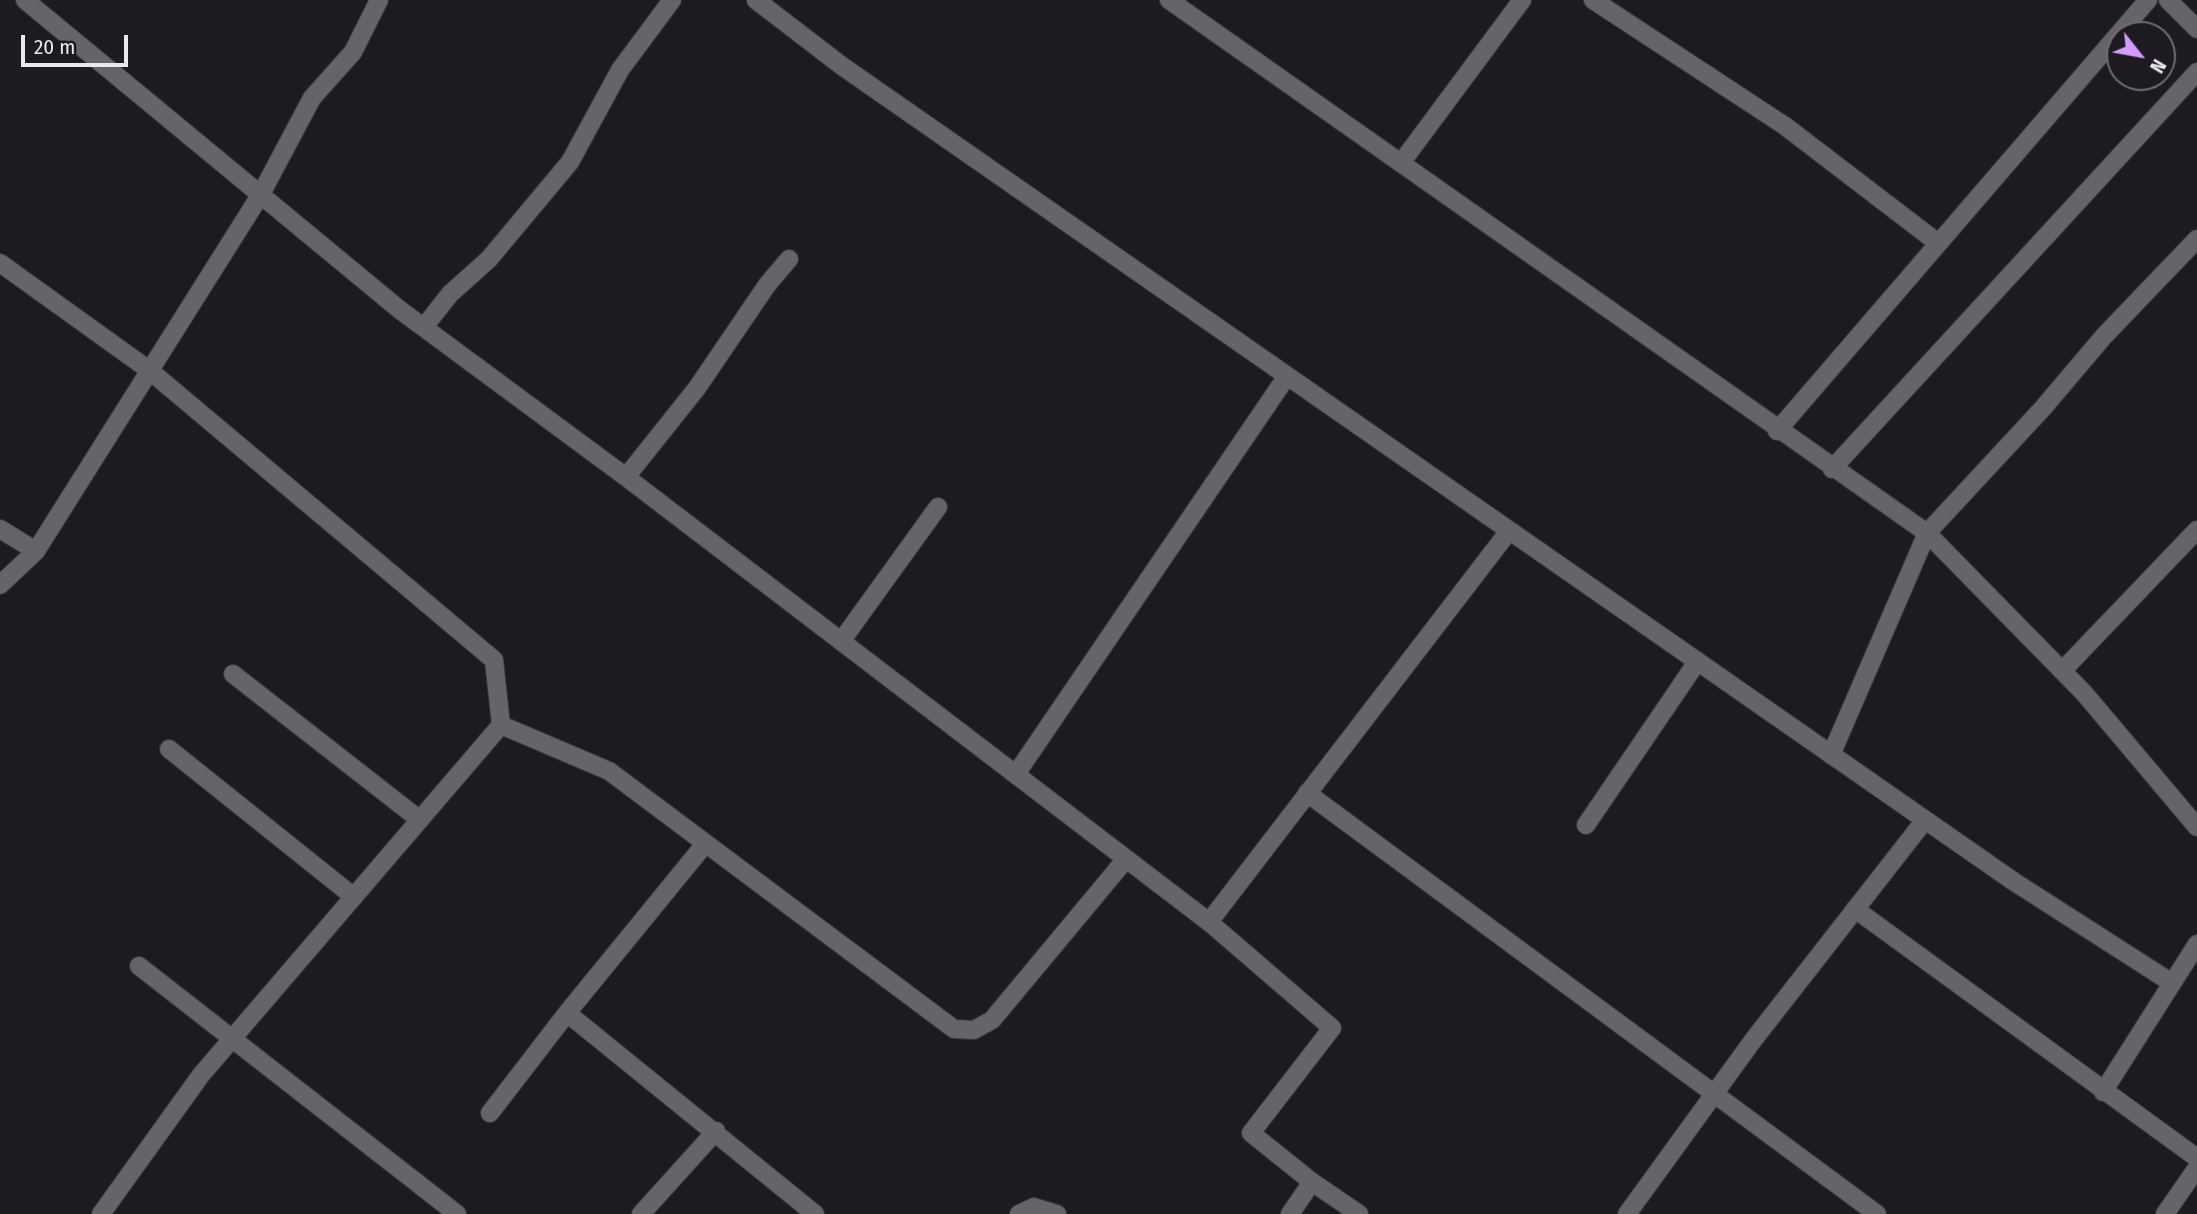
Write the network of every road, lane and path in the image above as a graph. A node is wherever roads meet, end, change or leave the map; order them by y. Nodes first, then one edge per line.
1 (25, 0) edge
2 (672, 0) edge
3 (756, 0) edge
4 (1169, 0) edge
5 (1522, 0) edge
6 (1593, 0) edge
7 (2148, 0) edge
8 (2168, 0) edge
9 (370, 2) edge
10 (2197, 29) edge
11 (2197, 72) edge
12 (1401, 163) junction
13 (261, 194) junction
14 (2197, 239) edge
15 (1938, 243) junction
16 (789, 259) dead end
17 (0, 263) edge
18 (424, 327) junction
19 (149, 370) junction
20 (1287, 376) junction
21 (1777, 430) junction
22 (1832, 469) junction
23 (626, 477) junction
24 (938, 507) dead end
25 (0, 530) edge
26 (2197, 530) edge
27 (1509, 531) junction
28 (1927, 533) junction
29 (36, 551) junction
30 (0, 585) edge
31 (842, 640) junction
32 (1697, 662) junction
33 (2062, 671) junction
34 (233, 674) dead end
35 (501, 725) junction
36 (169, 749) dead end
37 (1831, 755) junction
38 (1016, 774) junction
39 (1307, 793) junction
40 (420, 820) junction
41 (1925, 820) junction
42 (1586, 825) dead end
43 (2197, 827) edge
44 (705, 844) junction
45 (1126, 859) junction
46 (354, 897) junction
47 (1855, 909) junction
48 (1209, 922) junction
49 (2197, 944) edge
50 (139, 966) dead end
51 (2172, 983) junction
52 (566, 1013) junction
53 (234, 1037) junction
54 (2103, 1092) junction
55 (1717, 1094) junction
56 (490, 1113) dead end
57 (716, 1131) junction
58 (2197, 1158) edge
59 (2197, 1168) edge
60 (1312, 1182) junction
61 (101, 1214) edge
62 (457, 1214) edge
63 (642, 1214) edge
64 (815, 1214) edge
65 (1019, 1214) edge
66 (1057, 1214) edge
67 (1290, 1214) edge
68 (1359, 1214) edge
69 (1627, 1214) edge
70 (1877, 1214) edge
71 (2165, 1214) edge

1 - 13 street
2 - 18 street
3 - 20 street
4 - 12 street
5 - 12 street
6 - 15 street
7 - 15 street
8 - 10 street
9 - 13 street
11 - 22 street
12 - 21 street
13 - 18 street
13 - 19 street
14 - 28 street
15 - 21 street
16 - 23 street
17 - 19 street
18 - 23 street
19 - 29 street
19 - 35 street
20 - 27 street
20 - 38 street
21 - 22 street
22 - 28 street
23 - 31 street
24 - 31 street
25 - 29 street
26 - 33 street
27 - 32 street
27 - 39 street
28 - 33 street
28 - 37 street
29 - 30 street
31 - 38 street
32 - 37 street
32 - 42 street
33 - 43 street
34 - 40 street
35 - 40 street
35 - 44 street
36 - 46 street
37 - 41 street
38 - 45 street
39 - 48 street
39 - 55 street
40 - 46 street
41 - 47 street
41 - 51 street
44 - 45 street
44 - 52 street
45 - 48 street
46 - 53 street
47 - 54 street
47 - 55 street
48 - 60 street
49 - 51 street
50 - 53 street
51 - 54 street
52 - 56 street
52 - 57 street
53 - 61 street
53 - 62 street
54 - 58 street
55 - 69 street
55 - 70 street
57 - 63 street
57 - 64 street
59 - 71 street
60 - 67 street
60 - 68 street
65 - 66 street

